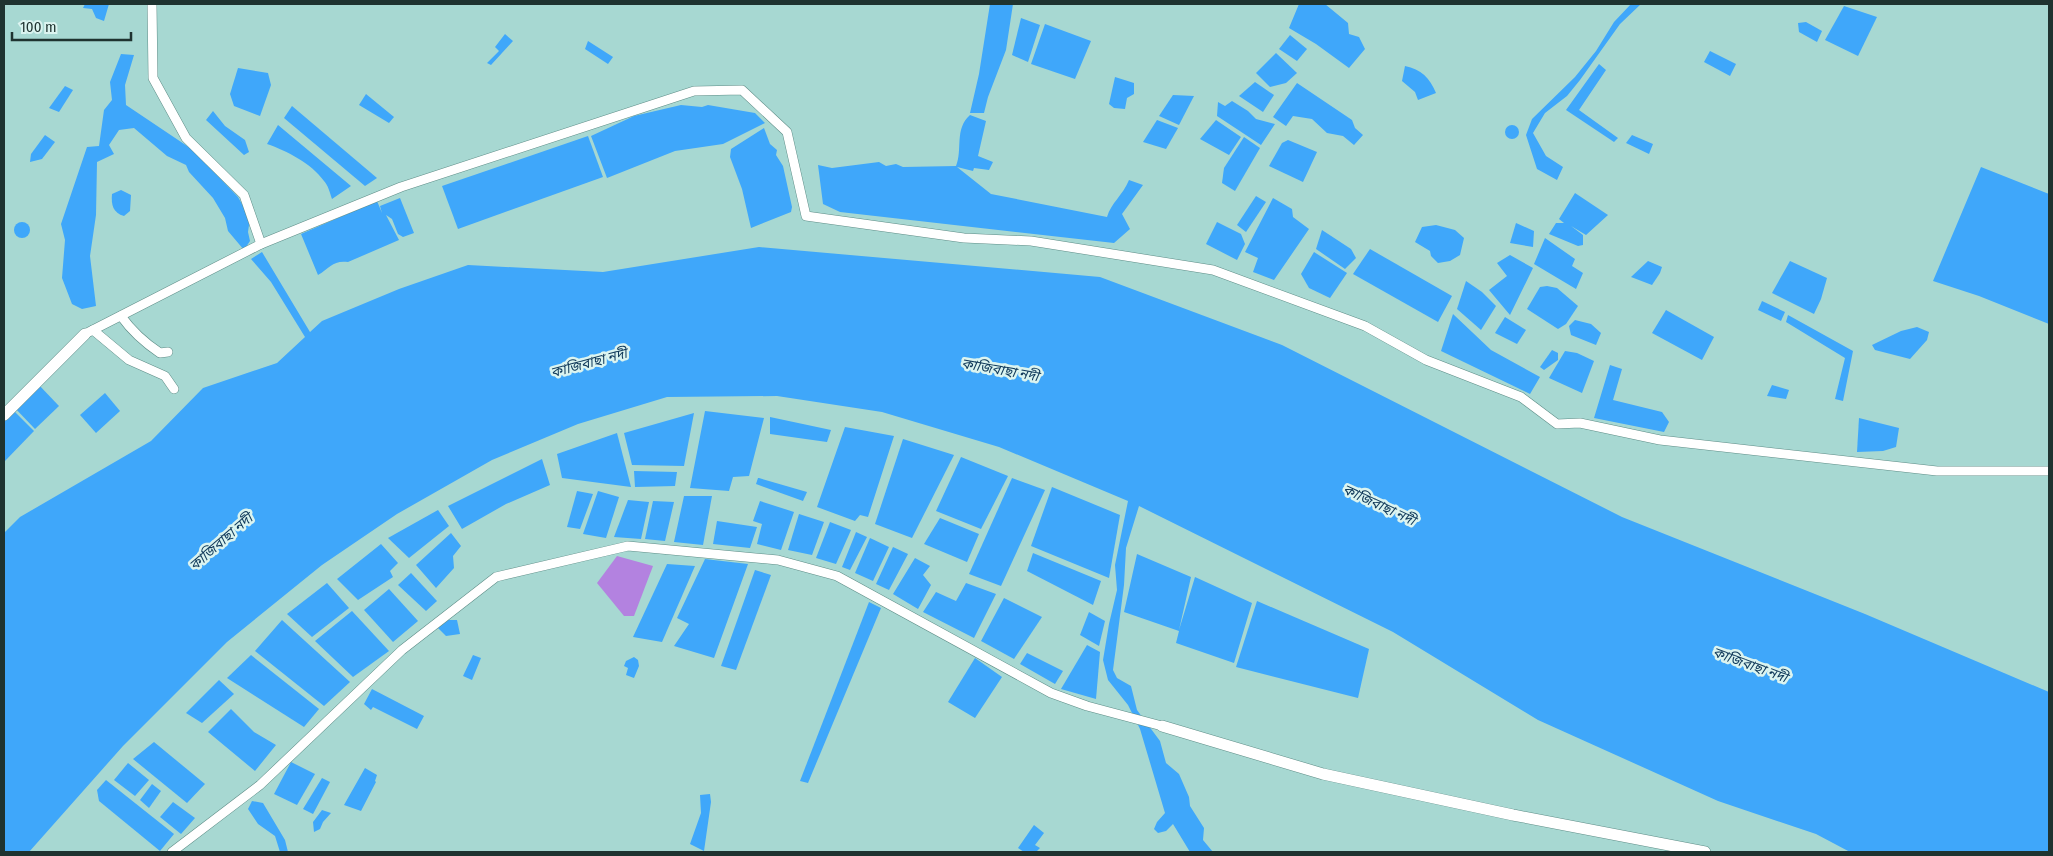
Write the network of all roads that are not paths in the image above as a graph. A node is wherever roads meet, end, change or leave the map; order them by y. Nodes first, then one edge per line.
1 (152, 4) edge
2 (261, 244) junction
3 (121, 316) junction
4 (89, 332) junction
5 (168, 352) dead end
6 (174, 389) dead end
7 (4, 415) edge
8 (2049, 471) edge
9 (1162, 726) joint
10 (172, 852) edge
11 (1705, 852) edge

1 - 2 street
2 - 3 street
2 - 8 street
3 - 4 street
3 - 5 street
4 - 6 street
4 - 7 street
9 - 10 street
9 - 11 street

